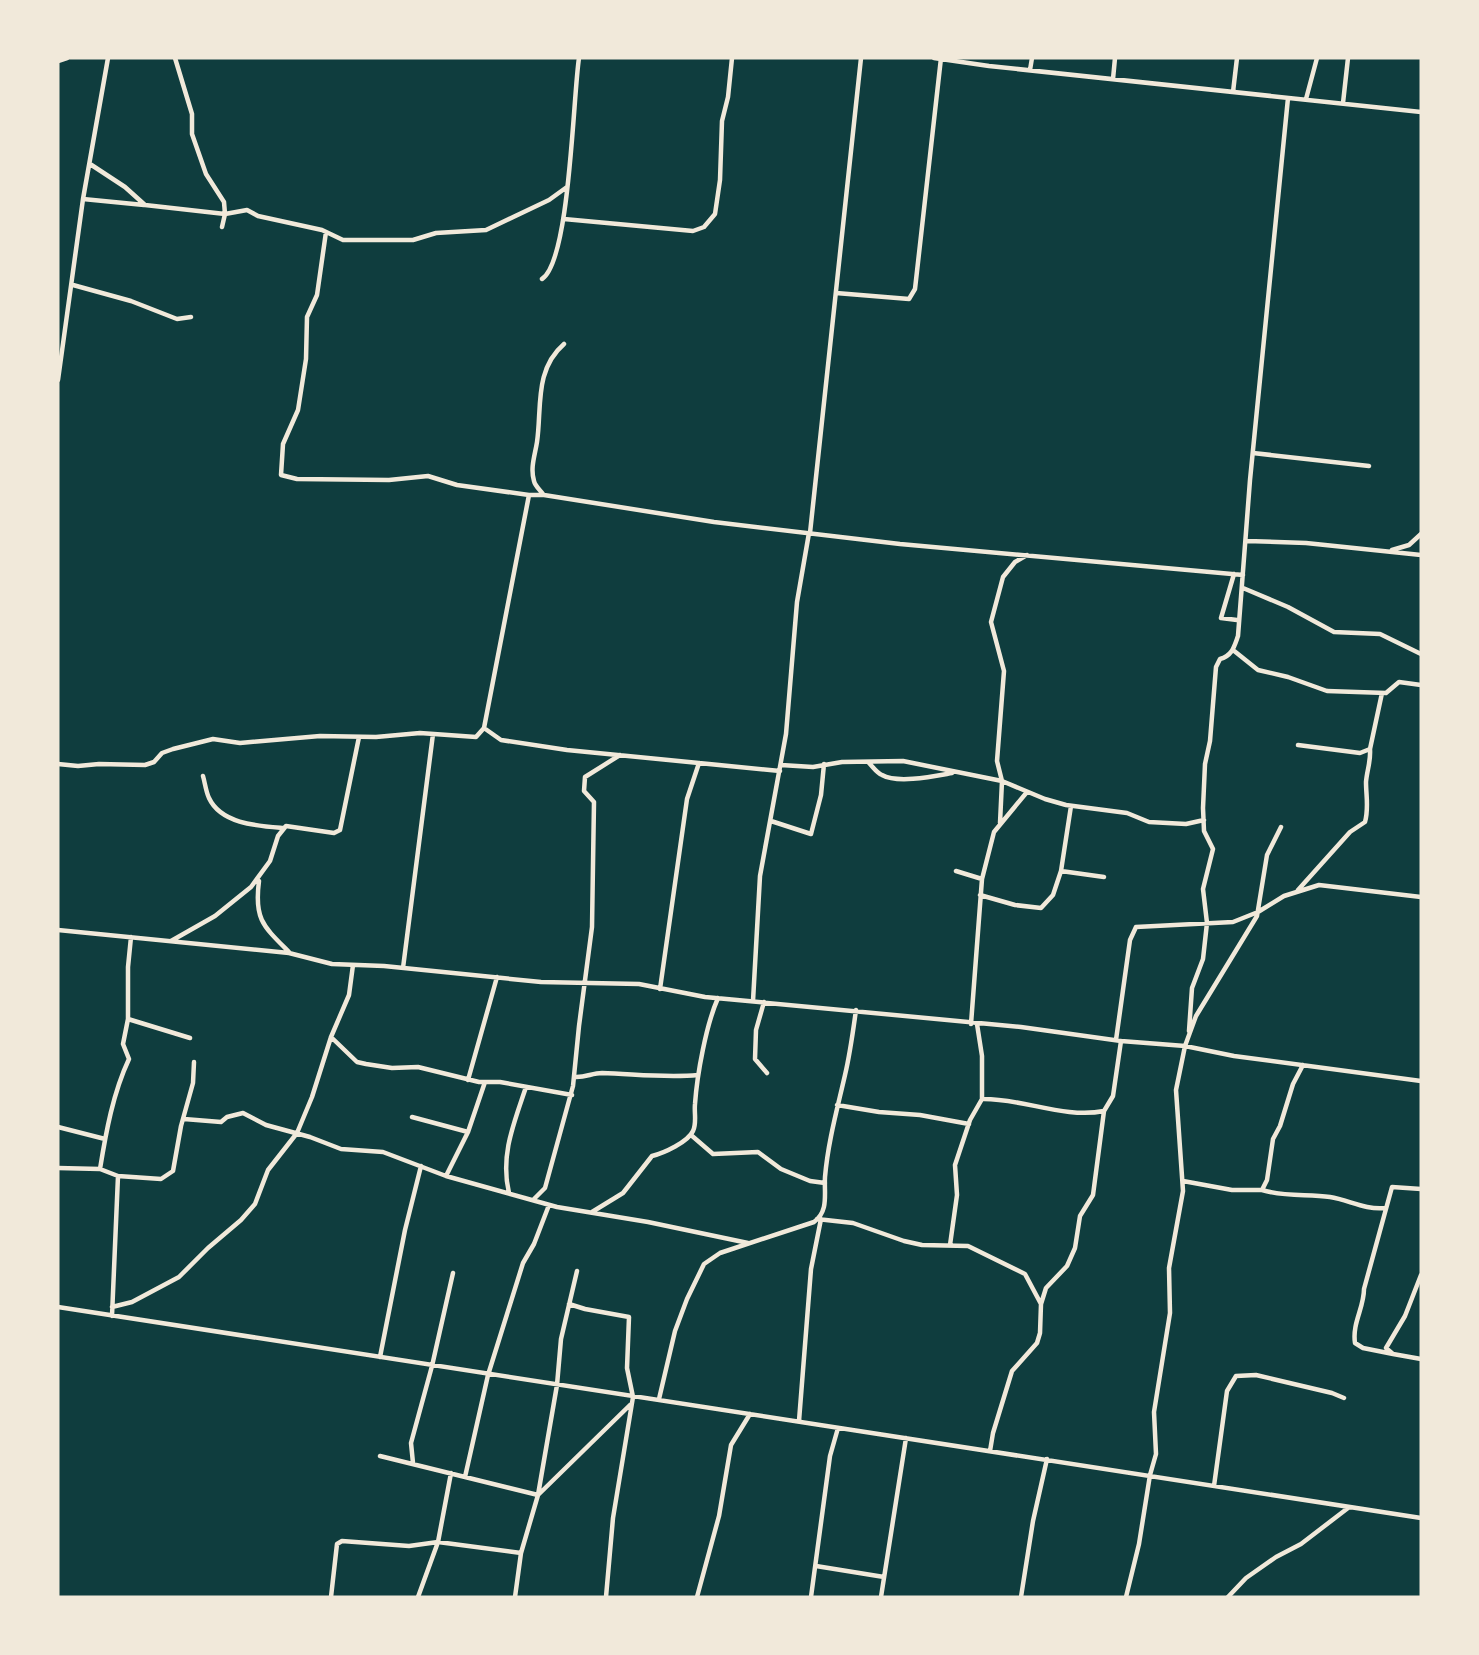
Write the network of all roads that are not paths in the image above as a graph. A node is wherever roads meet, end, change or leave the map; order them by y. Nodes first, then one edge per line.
1 (67, 58) edge
2 (108, 58) edge
3 (175, 58) edge
4 (579, 58) edge
5 (732, 58) edge
6 (861, 58) edge
7 (934, 58) edge
8 (941, 58) edge
9 (1032, 58) edge
10 (1115, 58) edge
11 (1237, 58) edge
12 (1317, 58) edge
13 (1348, 58) edge
14 (954, 59) edge
15 (58, 61) edge
16 (1030, 70) junction
17 (1113, 79) junction
18 (1233, 92) junction
19 (1288, 97) junction
20 (1306, 99) junction
21 (1343, 103) junction
22 (1421, 111) edge
23 (90, 164) junction
24 (567, 187) junction
25 (83, 199) junction
26 (145, 205) junction
27 (225, 214) junction
28 (564, 219) junction
29 (222, 227) dead end
30 (326, 232) junction
31 (542, 279) dead end
32 (73, 285) junction
33 (836, 293) junction
34 (191, 317) dead end
35 (564, 344) dead end
36 (58, 380) edge
37 (1253, 453) junction
38 (1369, 466) dead end
39 (529, 495) junction
40 (544, 495) junction
41 (809, 533) junction
42 (1421, 534) edge
43 (1247, 541) junction
44 (1388, 551) junction
45 (1028, 555) junction
46 (1421, 555) edge
47 (1235, 574) junction
48 (1243, 575) junction
49 (1243, 588) junction
50 (1237, 620) junction
51 (1233, 650) junction
52 (1421, 654) edge
53 (1421, 685) edge
54 (1382, 693) junction
55 (484, 728) junction
56 (433, 734) junction
57 (359, 737) junction
58 (1298, 745) dead end
59 (1370, 749) junction
60 (620, 755) junction
61 (884, 761) junction
62 (699, 763) junction
63 (869, 763) junction
64 (58, 764) edge
65 (824, 764) junction
66 (780, 768) junction
67 (957, 772) junction
68 (203, 776) dead end
69 (883, 776) junction
70 (1002, 780) junction
71 (1027, 792) junction
72 (1071, 806) junction
73 (1204, 820) junction
74 (771, 821) junction
75 (1000, 823) junction
76 (1281, 827) dead end
77 (284, 828) junction
78 (956, 871) dead end
79 (1061, 871) junction
80 (1104, 877) dead end
81 (259, 878) junction
82 (982, 879) junction
83 (1296, 892) junction
84 (981, 895) junction
85 (1421, 897) edge
86 (1258, 912) junction
87 (1207, 923) junction
88 (58, 930) edge
89 (131, 937) junction
90 (170, 942) junction
91 (289, 953) junction
92 (353, 965) junction
93 (403, 968) junction
94 (497, 977) junction
95 (585, 984) junction
96 (660, 989) junction
97 (718, 998) junction
98 (753, 1001) junction
99 (764, 1002) junction
100 (856, 1010) junction
101 (128, 1019) junction
102 (974, 1024) junction
103 (1189, 1031) junction
104 (331, 1037) junction
105 (190, 1038) dead end
106 (1118, 1040) junction
107 (1185, 1046) junction
108 (194, 1062) dead end
109 (1303, 1065) junction
110 (767, 1073) dead end
111 (699, 1075) junction
112 (575, 1077) junction
113 (468, 1080) junction
114 (1421, 1081) edge
115 (485, 1082) junction
116 (526, 1087) junction
117 (572, 1095) junction
118 (982, 1098) junction
119 (838, 1105) junction
120 (1104, 1111) junction
121 (412, 1118) dead end
122 (184, 1119) junction
123 (969, 1124) junction
124 (58, 1127) edge
125 (468, 1132) junction
126 (297, 1133) junction
127 (691, 1135) junction
128 (105, 1139) junction
129 (421, 1166) junction
130 (58, 1168) edge
131 (100, 1169) junction
132 (118, 1176) junction
133 (446, 1176) junction
134 (1183, 1181) junction
135 (825, 1183) junction
136 (1421, 1189) edge
137 (1262, 1190) junction
138 (509, 1193) junction
139 (534, 1199) junction
140 (549, 1205) junction
141 (1385, 1208) junction
142 (592, 1213) junction
143 (819, 1219) junction
144 (748, 1243) junction
145 (950, 1245) junction
146 (577, 1271) dead end
147 (453, 1273) dead end
148 (1421, 1275) edge
149 (1412, 1299) junction
150 (1421, 1301) edge
151 (569, 1304) junction
152 (1041, 1304) junction
153 (58, 1307) edge
154 (112, 1307) junction
155 (112, 1316) junction
156 (1393, 1354) junction
157 (380, 1357) junction
158 (1421, 1359) edge
159 (432, 1366) junction
160 (488, 1375) junction
161 (557, 1385) junction
162 (633, 1397) junction
163 (1344, 1398) dead end
164 (659, 1399) junction
165 (631, 1403) junction
166 (750, 1414) junction
167 (799, 1421) junction
168 (838, 1428) junction
169 (906, 1438) junction
170 (990, 1451) junction
171 (380, 1456) dead end
172 (1047, 1459) junction
173 (413, 1464) junction
174 (451, 1473) junction
175 (1150, 1475) junction
176 (465, 1477) junction
177 (1214, 1486) junction
178 (538, 1495) junction
179 (1348, 1508) junction
180 (1421, 1518) edge
181 (438, 1542) junction
182 (522, 1553) junction
183 (816, 1566) junction
184 (884, 1577) junction
185 (331, 1597) edge
186 (418, 1597) edge
187 (515, 1597) edge
188 (606, 1597) edge
189 (697, 1597) edge
190 (811, 1597) edge
191 (881, 1597) edge
192 (1021, 1597) edge
193 (1126, 1597) edge
194 (1228, 1597) edge

1 - 15 street
2 - 23 street
3 - 27 street
4 - 24 street
5 - 28 street
6 - 33 street
7 - 8 street
8 - 14 street
8 - 33 street
9 - 16 street
10 - 17 street
11 - 18 street
12 - 20 street
13 - 21 street
14 - 16 street
16 - 17 street
17 - 18 street
18 - 19 street
19 - 20 street
19 - 37 street
20 - 21 street
21 - 22 street
23 - 25 street
23 - 26 street
24 - 28 street
24 - 30 street
25 - 26 street
25 - 32 street
26 - 27 street
27 - 29 street
27 - 30 street
28 - 31 street
30 - 39 street
32 - 34 street
32 - 36 street
33 - 41 street
35 - 40 street
37 - 38 street
37 - 43 street
39 - 40 street
39 - 55 street
40 - 41 street
41 - 45 street
41 - 66 street
42 - 44 street
43 - 44 street
43 - 48 street
44 - 46 street
45 - 47 street
45 - 70 street
47 - 48 street
47 - 50 street
48 - 49 street
49 - 50 street
49 - 52 street
50 - 51 street
51 - 54 street
51 - 73 street
53 - 54 street
54 - 59 street
55 - 56 street
55 - 60 street
56 - 57 street
56 - 93 street
57 - 64 street
57 - 77 street
58 - 59 street
59 - 83 street
60 - 62 street
60 - 95 street
61 - 63 street
61 - 67 street
61 - 69 street
62 - 66 street
62 - 96 street
63 - 65 street
63 - 69 street
65 - 66 street
65 - 74 street
66 - 74 street
67 - 69 street
67 - 70 street
68 - 77 street
70 - 71 street
70 - 75 street
71 - 72 street
71 - 75 street
72 - 73 street
72 - 79 street
73 - 87 street
74 - 98 street
75 - 82 street
76 - 86 street
77 - 81 street
78 - 82 street
79 - 80 street
79 - 84 street
81 - 90 street
81 - 91 street
82 - 84 street
83 - 85 street
83 - 86 street
84 - 102 street
86 - 87 street
86 - 103 street
87 - 103 street
87 - 106 street
88 - 89 street
89 - 90 street
89 - 101 street
90 - 91 street
91 - 92 street
92 - 93 street
92 - 104 street
93 - 94 street
94 - 95 street
94 - 113 street
95 - 96 street
95 - 112 street
96 - 97 street
97 - 98 street
97 - 111 street
98 - 99 street
99 - 100 street
99 - 110 street
100 - 102 street
100 - 119 street
101 - 105 street
101 - 128 street
102 - 106 street
102 - 118 street
103 - 107 street
104 - 113 street
104 - 126 street
106 - 107 street
106 - 120 street
107 - 109 street
107 - 134 street
108 - 122 street
109 - 114 street
109 - 137 street
111 - 112 street
111 - 127 street
112 - 117 street
113 - 115 street
115 - 116 street
115 - 125 street
116 - 117 street
116 - 138 street
117 - 139 street
118 - 120 street
118 - 123 street
119 - 123 street
119 - 135 street
120 - 152 street
121 - 125 street
122 - 126 street
122 - 132 street
123 - 145 street
124 - 128 street
125 - 133 street
126 - 129 street
126 - 154 street
127 - 135 street
127 - 142 street
128 - 131 street
129 - 133 street
129 - 157 street
130 - 131 street
131 - 132 street
132 - 154 street
133 - 138 street
134 - 137 street
134 - 175 street
135 - 143 street
136 - 141 street
137 - 141 street
138 - 139 street
139 - 140 street
140 - 142 street
140 - 160 street
141 - 156 street
142 - 144 street
143 - 144 street
143 - 145 street
143 - 167 street
144 - 164 street
145 - 152 street
146 - 151 street
147 - 159 street
148 - 149 street
149 - 150 street
149 - 156 street
151 - 161 street
151 - 162 street
152 - 170 street
153 - 155 street
154 - 155 street
155 - 157 street
156 - 158 street
157 - 159 street
159 - 160 street
159 - 173 street
160 - 161 street
160 - 176 street
161 - 162 street
161 - 178 street
162 - 164 street
162 - 165 street
163 - 177 street
164 - 166 street
165 - 178 street
165 - 188 street
166 - 167 street
166 - 189 street
167 - 168 street
168 - 169 street
168 - 183 street
169 - 170 street
169 - 184 street
170 - 172 street
171 - 173 street
172 - 175 street
172 - 192 street
173 - 174 street
174 - 176 street
174 - 181 street
175 - 177 street
175 - 193 street
176 - 178 street
177 - 179 street
178 - 182 street
179 - 180 street
179 - 194 street
181 - 182 street
181 - 185 street
181 - 186 street
182 - 187 street
183 - 184 street
183 - 190 street
184 - 191 street

